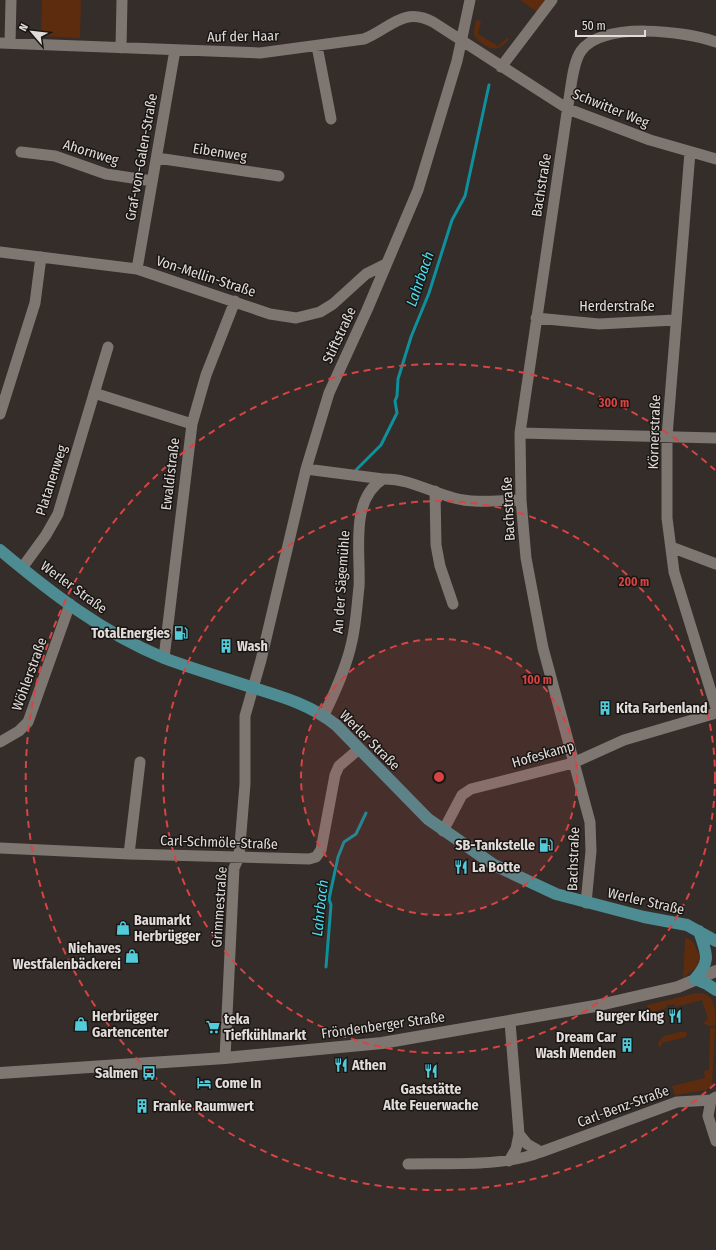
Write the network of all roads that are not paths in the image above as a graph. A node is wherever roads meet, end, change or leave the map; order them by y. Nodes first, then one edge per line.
1 (11, 0) edge
2 (122, 0) edge
3 (470, 0) edge
4 (552, 0) edge
5 (463, 42) junction
6 (716, 42) edge
7 (5, 43) edge
8 (317, 46) junction
9 (121, 48) junction
10 (175, 50) junction
11 (501, 67) junction
12 (568, 109) junction
13 (331, 119) dead end
14 (21, 152) dead end
15 (690, 152) junction
16 (157, 158) junction
17 (716, 159) edge
18 (278, 176) dead end
19 (152, 181) junction
20 (0, 252) edge
21 (40, 257) junction
22 (386, 264) junction
23 (137, 269) junction
24 (235, 301) junction
25 (536, 318) junction
26 (675, 320) junction
27 (108, 347) dead end
28 (94, 393) junction
29 (0, 414) edge
30 (192, 424) junction
31 (520, 433) junction
32 (667, 436) junction
33 (716, 438) edge
34 (306, 469) junction
35 (383, 478) junction
36 (436, 491) junction
37 (522, 500) junction
38 (671, 547) junction
39 (0, 550) edge
40 (716, 564) edge
41 (22, 568) junction
42 (70, 604) junction
43 (453, 604) dead end
44 (164, 658) junction
45 (253, 688) junction
46 (716, 708) edge
47 (716, 713) edge
48 (324, 715) junction
49 (0, 742) edge
50 (360, 749) junction
51 (140, 762) dead end
52 (573, 763) junction
53 (444, 830) junction
54 (0, 848) edge
55 (129, 854) junction
56 (239, 857) junction
57 (586, 903) junction
58 (699, 931) junction
59 (716, 941) edge
60 (716, 954) edge
61 (716, 971) edge
62 (695, 980) junction
63 (716, 990) edge
64 (510, 1022) junction
65 (225, 1058) junction
66 (0, 1073) edge
67 (714, 1098) edge
68 (519, 1134) junction
69 (716, 1141) edge
70 (541, 1152) junction
71 (509, 1161) junction
72 (408, 1164) dead end

1 - 7 street, Auf der Haar
2 - 9 street
3 - 5 street, Stiftstraße
4 - 11 street
5 - 8 street, Auf der Haar
5 - 11 street, Schwitter Weg
5 - 22 street, Stiftstraße
6 - 12 street, Bachstraße
7 - 9 street, Auf der Haar
8 - 10 street, Auf der Haar
8 - 13 street
9 - 10 street, Auf der Haar
10 - 16 street, Graf-von-Galen-Straße
11 - 12 street, Schwitter Weg
12 - 15 street, Schwitter Weg
12 - 25 street, Bachstraße
14 - 19 street, Ahornweg
15 - 17 street, Schwitter Weg
15 - 26 street, Körnerstraße
16 - 18 street, Eibenweg
16 - 19 street, Graf-von-Galen-Straße
19 - 23 street, Graf-von-Galen-Straße
20 - 21 street, Von-Mellin-Straße
21 - 23 street, Von-Mellin-Straße
21 - 29 street
22 - 24 street, Von-Mellin-Straße
22 - 34 street, Stiftstraße
23 - 24 street, Von-Mellin-Straße
24 - 30 street, Ewaldistraße
25 - 26 street, Herderstraße
25 - 31 street, Bachstraße
26 - 32 street, Körnerstraße
27 - 28 street, Platanenweg
28 - 30 street
28 - 41 street, Platanenweg
30 - 44 street, Ewaldistraße
31 - 32 street
31 - 37 street, Bachstraße
32 - 33 street
32 - 38 street, Körnerstraße
34 - 35 street
34 - 45 street, Stiftstraße
35 - 36 street
35 - 48 street, An der Sägemühle
36 - 37 street
36 - 43 street
37 - 52 street, Bachstraße
38 - 40 street
38 - 46 street, Körnerstraße
39 - 41 main road, Werler Straße
41 - 42 main road, Werler Straße
42 - 44 main road, Werler Straße
42 - 49 street, Wöhlerstraße
44 - 45 main road, Werler Straße
45 - 48 main road, Werler Straße
45 - 56 street, Grimmestraße
47 - 52 street, Hofeskamp
48 - 50 main road, Werler Straße
50 - 53 main road, Werler Straße
50 - 56 street, Carl-Schmöle-Straße
51 - 55 street
52 - 53 street, Hofeskamp
52 - 57 street, Bachstraße
53 - 57 main road, Werler Straße
54 - 55 street, Carl-Schmöle-Straße
55 - 56 street, Carl-Schmöle-Straße
56 - 65 street, Grimmestraße
57 - 58 main road, Werler Straße
58 - 59 main road, Werler Straße
58 - 60 main road, Werler Straße
58 - 62 main road
61 - 62 main road, Fröndenberger Straße
62 - 63 main road
62 - 64 main road, Fröndenberger Straße
64 - 65 main road, Fröndenberger Straße
64 - 68 street
65 - 66 main road, Fröndenberger Straße
67 - 69 street
67 - 70 street, Carl-Benz-Straße
68 - 70 street
68 - 71 street
70 - 71 street, Carl-Benz-Straße
71 - 72 street, Carl-Benz-Straße

